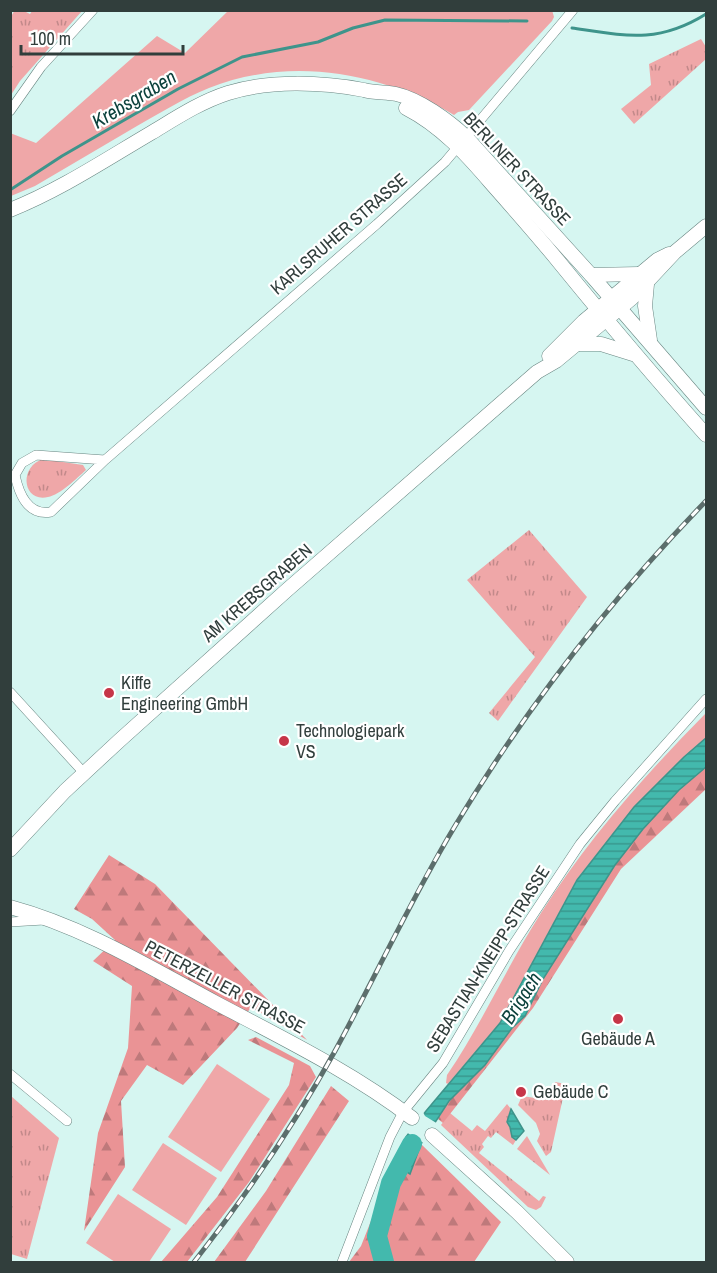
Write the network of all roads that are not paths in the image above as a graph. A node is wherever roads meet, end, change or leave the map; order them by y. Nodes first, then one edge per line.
1 (93, 10) edge
2 (573, 10) edge
3 (10, 111) edge
4 (462, 142) junction
5 (10, 210) edge
6 (706, 226) edge
7 (591, 275) junction
8 (643, 279) junction
9 (616, 303) junction
10 (601, 314) junction
11 (650, 342) junction
12 (576, 344) junction
13 (636, 355) junction
14 (537, 372) junction
15 (706, 408) edge
16 (706, 435) edge
17 (105, 460) junction
18 (10, 692) edge
19 (706, 699) edge
20 (84, 774) junction
21 (10, 850) edge
22 (10, 907) edge
23 (51, 920) junction
24 (10, 922) edge
25 (10, 1074) edge
26 (407, 1115) junction
27 (67, 1121) dead end
28 (432, 1135) dead end
29 (342, 1263) edge
30 (567, 1263) edge

1 - 3 street
2 - 4 street, KARLSRUHER STRASSE
4 - 5 street, BERLINER STRASSE
4 - 7 street, BERLINER STRASSE
4 - 10 street, BERLINER STRASSE
4 - 17 street, KARLSRUHER STRASSE
6 - 8 street, AM KREBSGRABEN
7 - 8 street
7 - 9 street, BERLINER STRASSE
8 - 9 street, AM KREBSGRABEN
8 - 11 street
9 - 10 street, AM KREBSGRABEN
9 - 11 street, BERLINER STRASSE
10 - 12 street, AM KREBSGRABEN
10 - 13 street, BERLINER STRASSE
10 - 14 street, AM KREBSGRABEN
11 - 15 street, BERLINER STRASSE
12 - 13 street
12 - 14 street, AM KREBSGRABEN
13 - 16 street, BERLINER STRASSE
14 - 20 street, AM KREBSGRABEN
17 - 17 street, KARLSRUHER STRASSE
18 - 20 street
19 - 26 street, SEBASTIAN-KNEIPP-STRASSE
20 - 21 street, AM KREBSGRABEN
22 - 23 street, PETERZELLER STRASSE
23 - 24 street
23 - 26 street, PETERZELLER STRASSE
25 - 27 street
26 - 29 street, SEBASTIAN-KNEIPP-STRASSE
28 - 30 street

